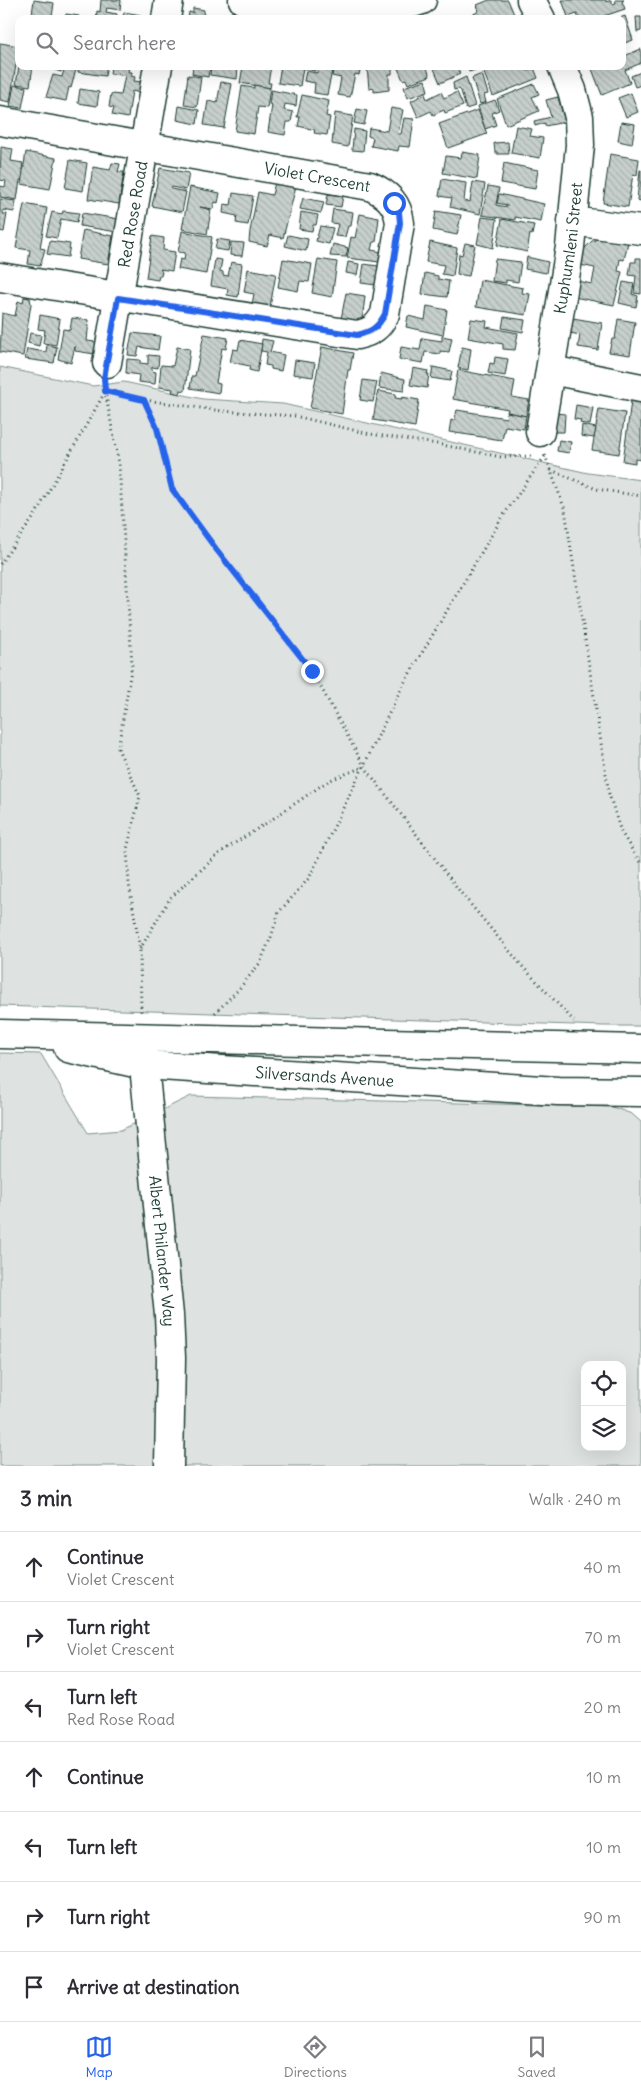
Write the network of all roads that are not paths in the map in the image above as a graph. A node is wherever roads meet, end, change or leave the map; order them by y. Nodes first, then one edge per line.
1 (169, 0) edge
2 (242, 0) edge
3 (422, 0) edge
4 (531, 0) edge
5 (167, 15) edge
6 (539, 15) edge
7 (157, 70) edge
8 (564, 70) edge
9 (0, 121) edge
10 (144, 147) junction
11 (572, 221) junction
12 (641, 230) edge
13 (0, 277) edge
14 (118, 298) junction
15 (107, 363) road end
16 (551, 370) junction
17 (641, 388) edge
18 (543, 444) road end
19 (141, 1027) junction
20 (5, 1034) edge
21 (641, 1049) edge
22 (144, 1065) junction
23 (641, 1092) edge
24 (169, 1466) edge

1 - 5 street
2 - 3 street
4 - 6 street
7 - 10 street, Red Rose Road
8 - 11 street, Kuphumleni Street
9 - 10 street, Violet Crescent
10 - 14 street, Red Rose Road
10 - 14 street, Violet Crescent
11 - 12 street
11 - 16 street, Kuphumleni Street
13 - 14 street, Violet Crescent
14 - 15 street, Red Rose Road
16 - 17 street
16 - 18 street, Kuphumleni Street
19 - 20 street, Silversands Avenue
19 - 21 street, Silversands Avenue
19 - 22 street, Albert Philander Way
20 - 22 street, Silversands Avenue
22 - 23 street, Silversands Avenue
22 - 24 street, Albert Philander Way

